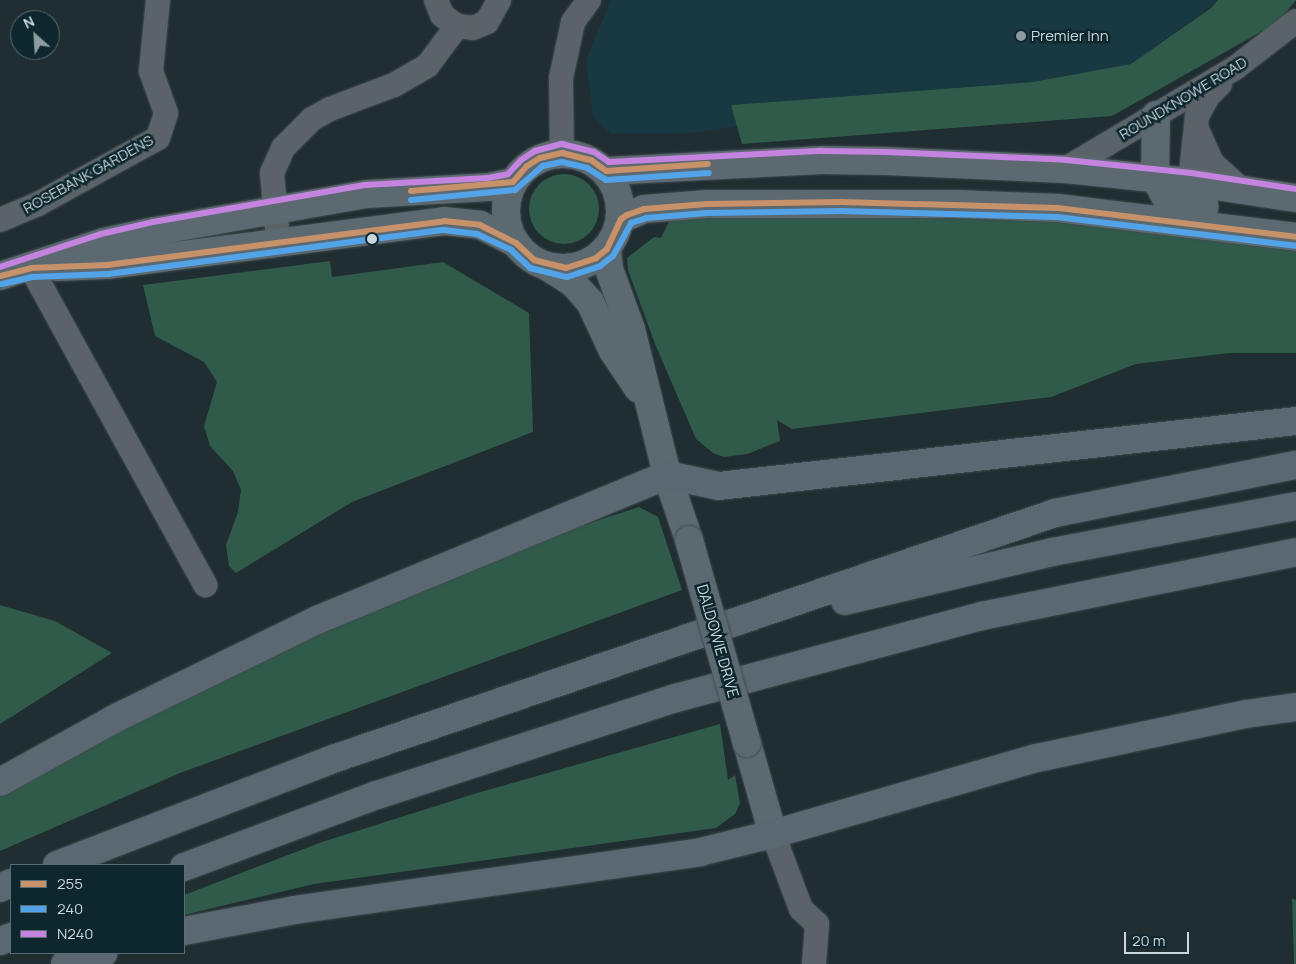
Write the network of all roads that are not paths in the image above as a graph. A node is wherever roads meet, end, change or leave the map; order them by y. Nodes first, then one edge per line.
1 (158, 0) edge
2 (436, 0) edge
3 (499, 0) edge
4 (589, 0) edge
5 (1296, 20) edge
6 (457, 26) junction
7 (1235, 68) junction
8 (1156, 115) junction
9 (1196, 126) junction
10 (562, 153) junction
11 (1065, 169) junction
12 (606, 172) junction
13 (1155, 178) junction
14 (513, 182) junction
15 (1190, 182) junction
16 (1241, 189) junction
17 (1296, 198) edge
18 (275, 209) junction
19 (1158, 210) junction
20 (621, 219) junction
21 (0, 220) edge
22 (1296, 229) edge
23 (1296, 237) edge
24 (278, 240) junction
25 (516, 243) junction
26 (607, 249) junction
27 (546, 266) junction
28 (31, 268) junction
29 (0, 276) edge
30 (646, 399) junction
31 (1296, 421) edge
32 (1296, 465) edge
33 (667, 476) junction
34 (1296, 506) edge
35 (1296, 552) edge
36 (205, 585) dead end
37 (1296, 707) edge
38 (444, 721) junction
39 (0, 782) edge
40 (773, 834) junction
41 (60, 864) edge
42 (185, 867) edge
43 (185, 931) edge
44 (100, 954) edge
45 (65, 964) edge
46 (814, 964) edge

1 - 21 street, ROSEBANK GARDENS
2 - 6 street
3 - 6 street
4 - 10 street
5 - 7 street, ROUNDKNOWE ROAD
6 - 18 street
7 - 8 street, ROUNDKNOWE ROAD
7 - 9 street
8 - 11 street, ROUNDKNOWE ROAD
8 - 13 main road
9 - 15 street
9 - 16 street
10 - 12 main road
10 - 14 main road
11 - 12 main road
11 - 13 main road
12 - 20 main road
13 - 15 main road
13 - 19 main road
14 - 18 main road
14 - 25 main road
15 - 16 main road
15 - 19 street
16 - 17 main road
18 - 24 street
18 - 28 main road
19 - 20 main road
19 - 22 main road
19 - 23 main road
20 - 26 main road
24 - 25 main road
24 - 28 main road
25 - 27 main road
26 - 27 main road
26 - 30 main road, DALDOWIE DRIVE
27 - 30 main road
28 - 29 main road
28 - 36 street
30 - 33 main road, DALDOWIE DRIVE
31 - 33 highway
32 - 38 highway
33 - 39 highway
33 - 40 main road, DALDOWIE DRIVE, bridge
34 - 38 highway
35 - 42 highway
37 - 40 highway
38 - 41 highway
40 - 43 highway
40 - 46 street
44 - 45 highway

